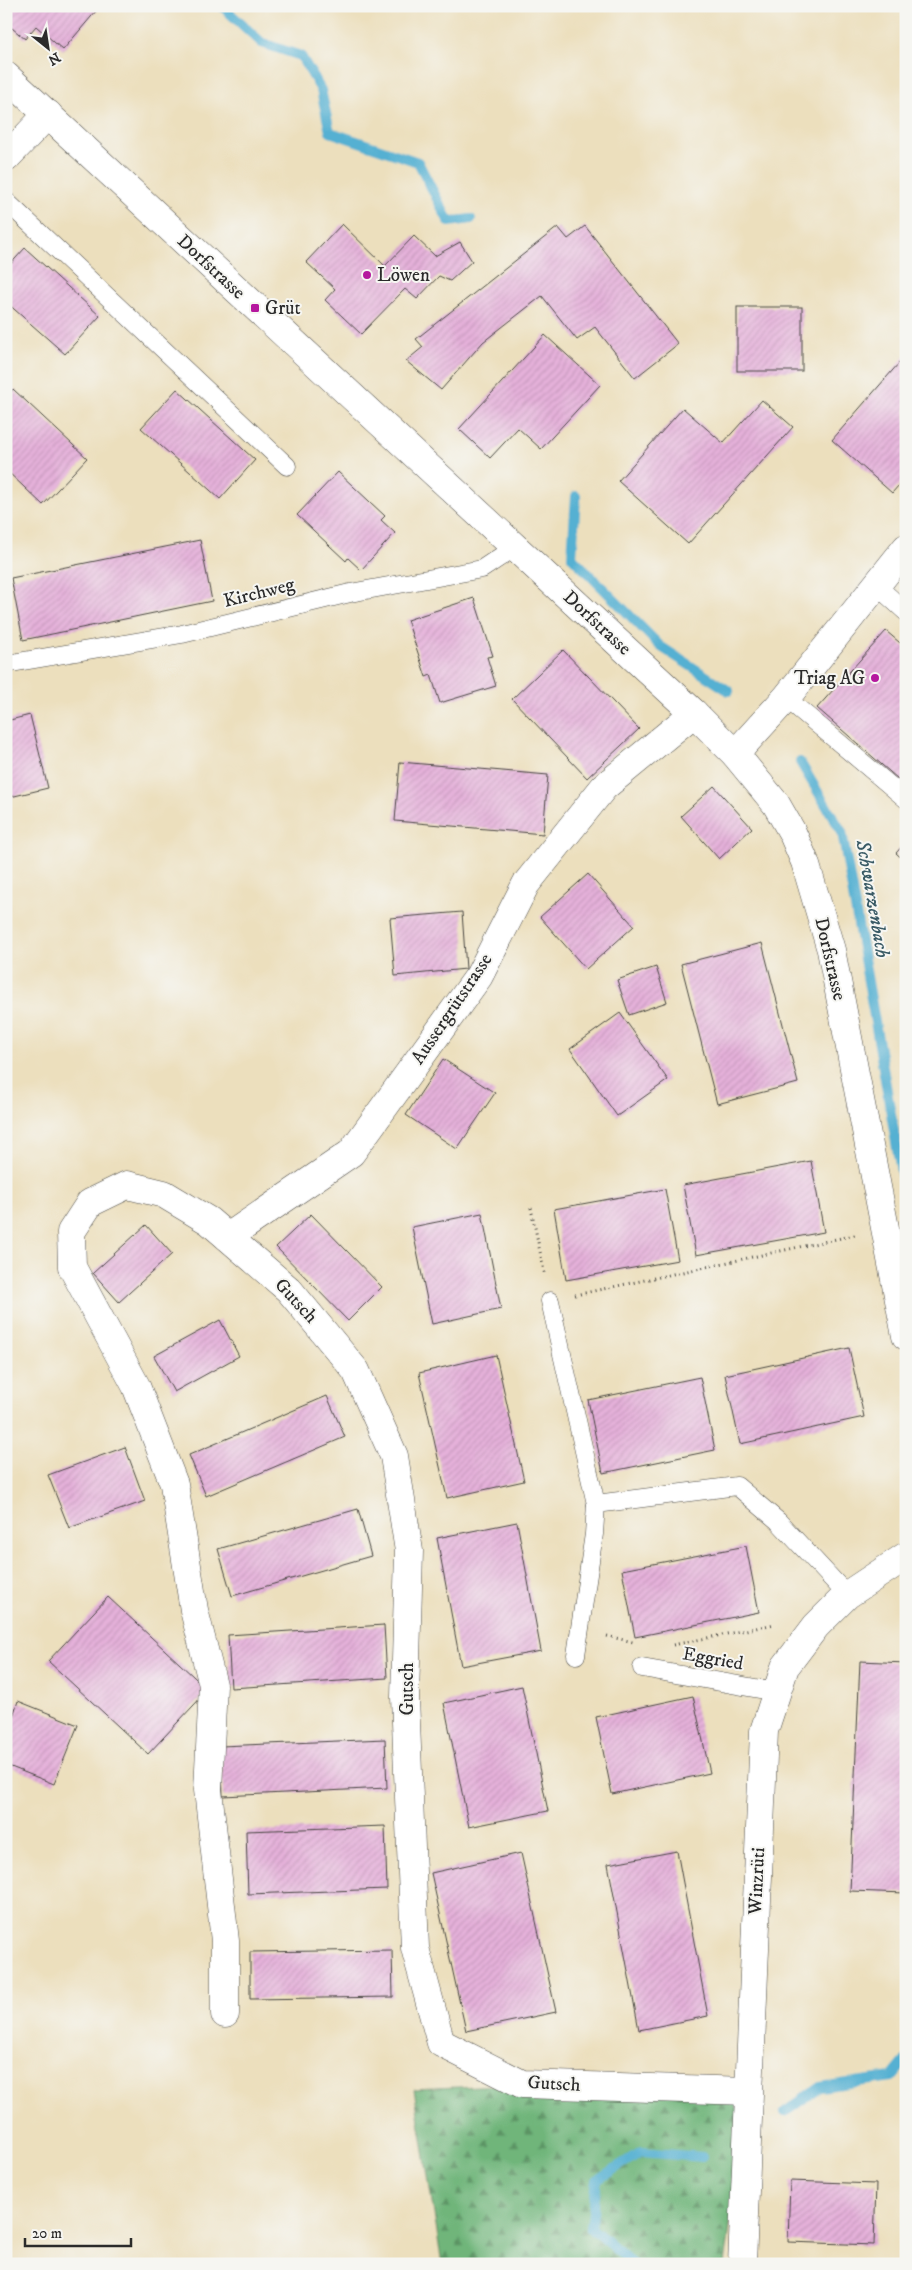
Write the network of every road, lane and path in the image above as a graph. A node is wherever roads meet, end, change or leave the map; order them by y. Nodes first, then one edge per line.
1 (6, 76) edge
2 (48, 114) junction
3 (6, 158) edge
4 (6, 201) edge
5 (287, 466) dead end
6 (515, 547) junction
7 (906, 548) edge
8 (876, 585) junction
9 (906, 612) edge
10 (6, 664) edge
11 (786, 698) junction
12 (694, 714) junction
13 (735, 754) junction
14 (906, 799) edge
15 (531, 1208) dead end
16 (885, 1228) junction
17 (228, 1237) junction
18 (550, 1301) junction
19 (906, 1336) edge
20 (596, 1504) junction
21 (906, 1556) edge
22 (838, 1604) junction
23 (580, 1631) junction
24 (643, 1644) dead end
25 (670, 1645) dead end
26 (576, 1655) dead end
27 (642, 1668) dead end
28 (777, 1692) junction
29 (225, 2014) dead end
30 (748, 2091) junction
31 (742, 2264) edge

1 - 2 street, Dorfstrasse
2 - 3 street
2 - 6 street, Dorfstrasse
4 - 5 lane
6 - 10 lane, Kirchweg
6 - 12 street, Dorfstrasse
7 - 8 street
8 - 9 lane
8 - 11 street
11 - 13 street
11 - 14 lane
12 - 13 street, Dorfstrasse
12 - 17 street, Aussergrütstrasse
13 - 16 street, Dorfstrasse
15 - 18 path
16 - 18 path
16 - 19 street, Dorfstrasse
17 - 29 street, Gutsch
17 - 30 street, Gutsch
18 - 20 lane
20 - 22 lane
20 - 23 lane
21 - 22 street, Winzrüti
22 - 25 path
22 - 28 street, Winzrüti
23 - 24 path
23 - 26 lane
27 - 28 lane, Eggried
28 - 30 street, Winzrüti
30 - 31 street, Winzrüti

